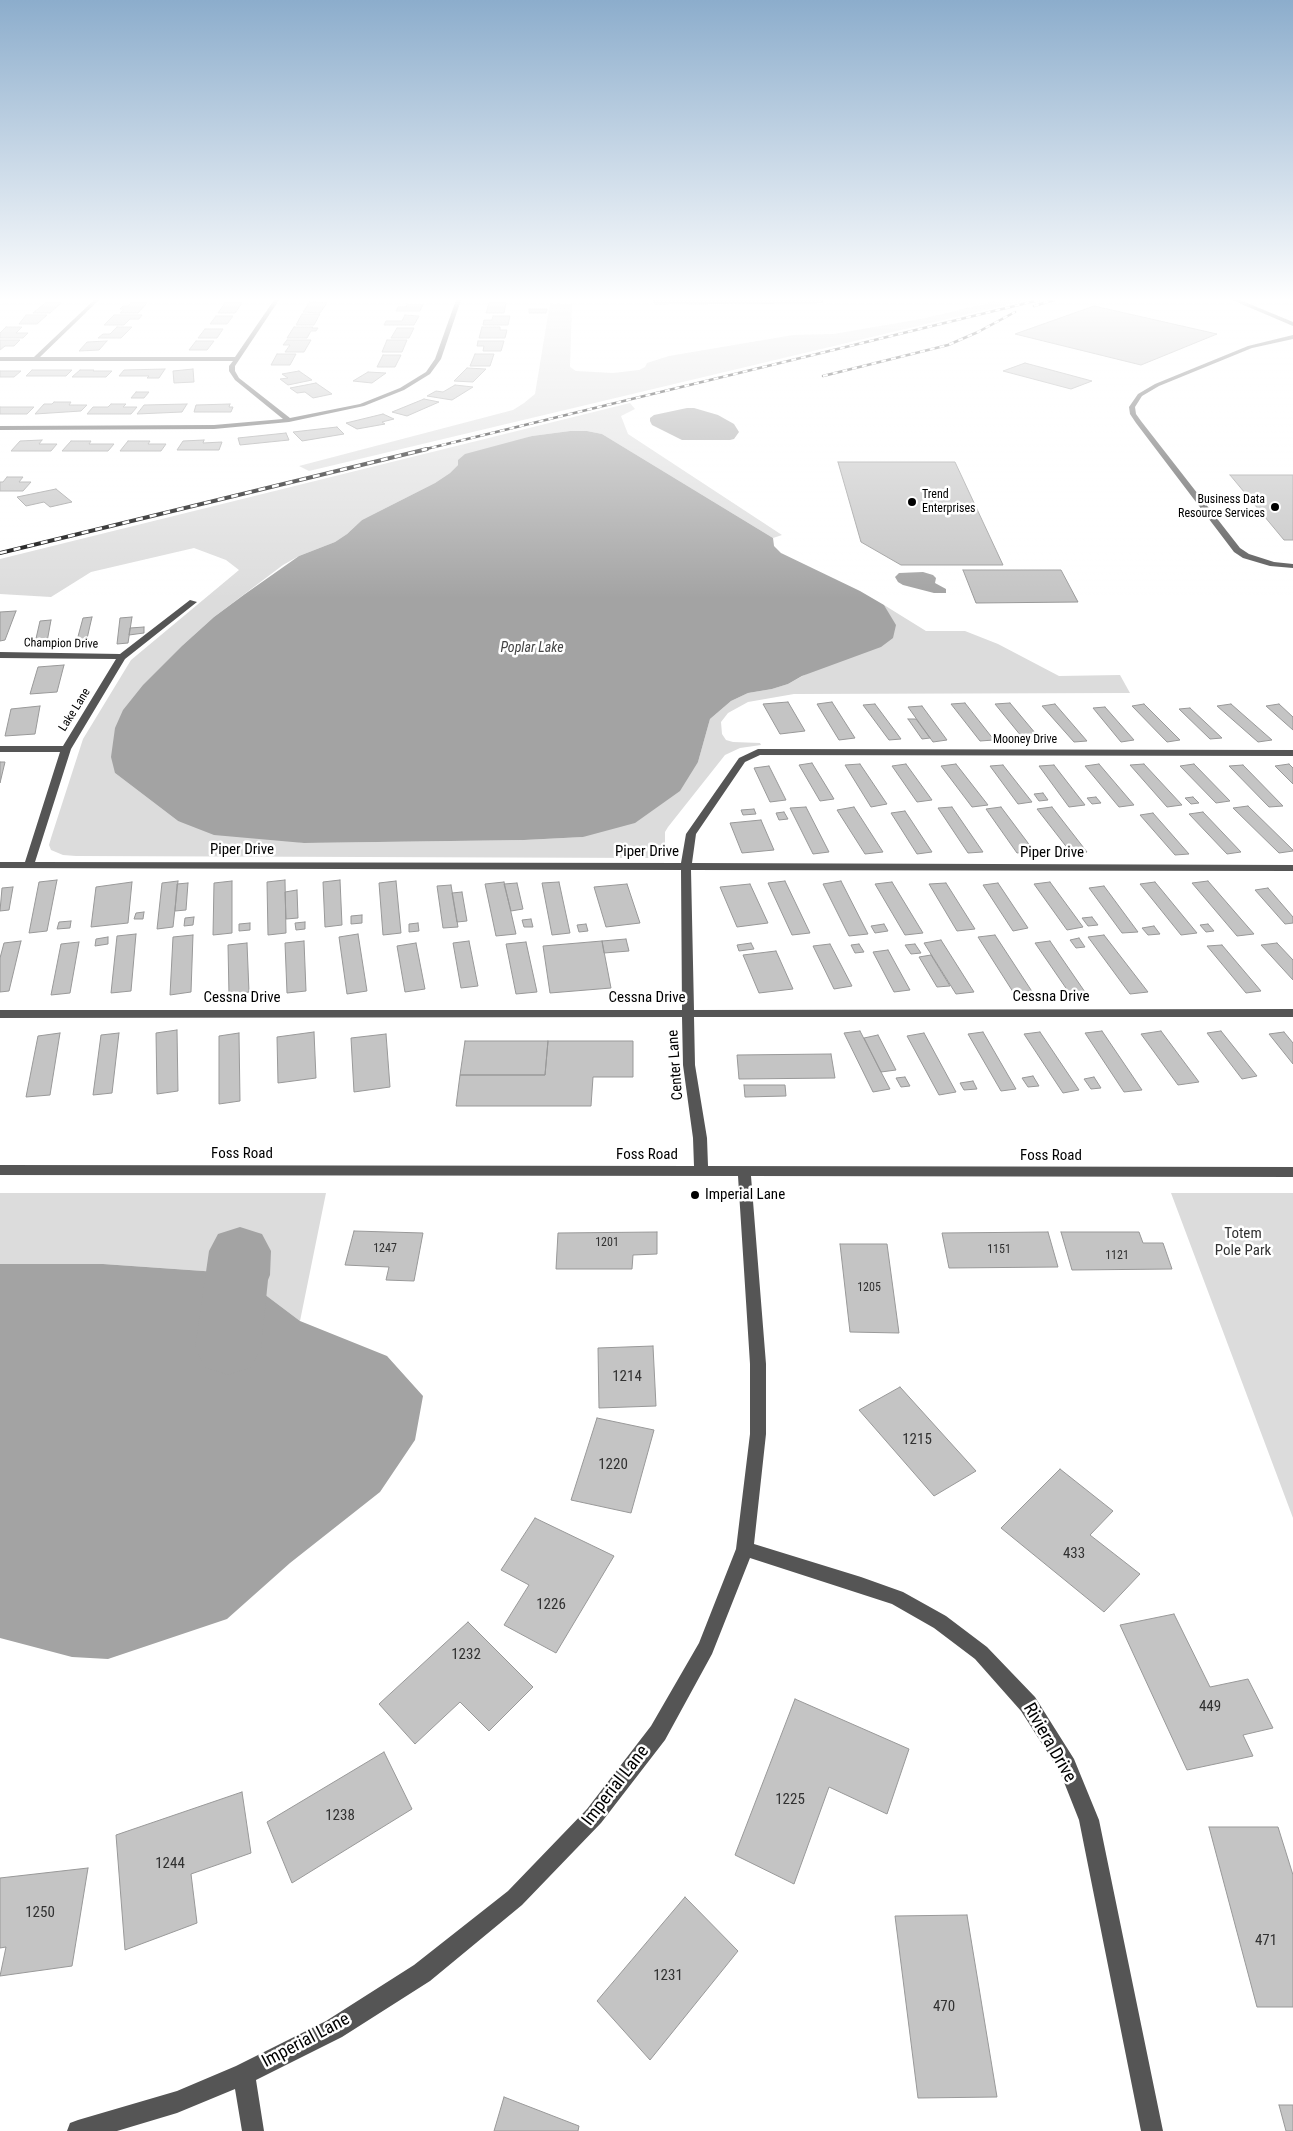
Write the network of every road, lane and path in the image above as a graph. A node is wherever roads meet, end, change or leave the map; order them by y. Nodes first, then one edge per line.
1 (263, 399) edge
2 (375, 399) edge
3 (1136, 399) edge
4 (289, 420) junction
5 (0, 428) edge
6 (1293, 566) edge
7 (193, 602) dead end
8 (0, 655) edge
9 (122, 657) junction
10 (0, 749) edge
11 (66, 749) junction
12 (758, 752) joint
13 (1293, 753) edge
14 (0, 865) edge
15 (29, 865) junction
16 (686, 867) junction
17 (1293, 868) edge
18 (1293, 1013) edge
19 (0, 1014) edge
20 (690, 1014) junction
21 (0, 1170) edge
22 (701, 1171) junction
23 (744, 1172) junction
24 (1293, 1172) edge
25 (745, 1549) junction
26 (244, 2074) junction
27 (78, 2131) edge
28 (253, 2131) edge
29 (1152, 2131) edge

1 - 4 street
2 - 4 street
3 - 6 street
4 - 5 street
7 - 9 street, Lake Lane
8 - 9 street, Champion Drive
9 - 11 street, Lake Lane
10 - 11 street
11 - 15 street, Lake Lane
12 - 13 street, Mooney Drive
12 - 16 street, Center Lane
14 - 15 street, Piper Drive
15 - 16 street, Piper Drive
16 - 17 street, Piper Drive
16 - 20 street, Center Lane
18 - 20 street, Cessna Drive
19 - 20 street, Cessna Drive
20 - 22 street, Center Lane
21 - 22 street, Foss Road
22 - 23 street, Foss Road
23 - 24 street, Foss Road
23 - 25 street, Imperial Lane
25 - 26 street, Imperial Lane
25 - 29 street, Riviera Drive
26 - 27 street, Imperial Lane
26 - 28 street

